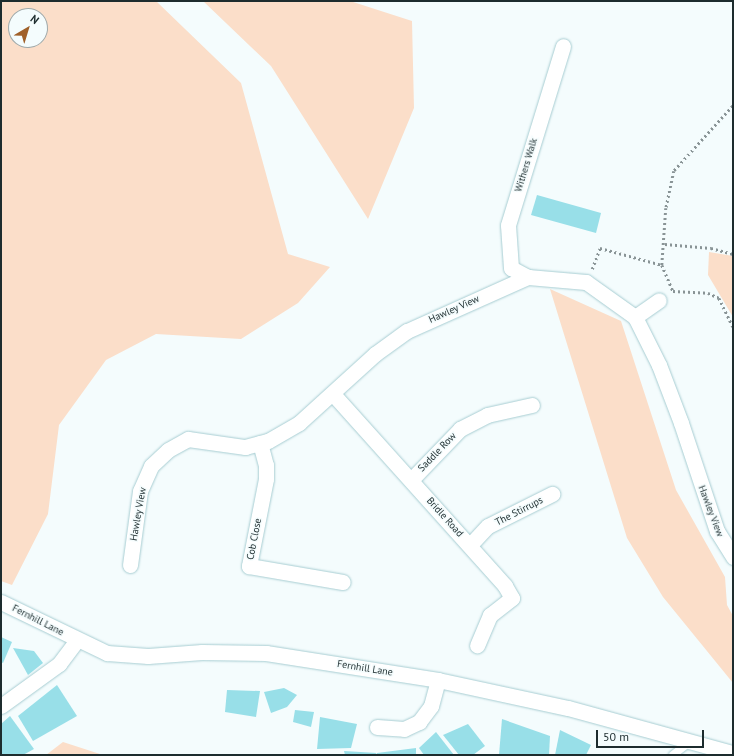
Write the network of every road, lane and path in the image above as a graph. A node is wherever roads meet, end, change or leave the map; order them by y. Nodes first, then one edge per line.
1 (564, 46) dead end
2 (733, 106) edge
3 (665, 244) junction
4 (733, 254) edge
5 (662, 265) junction
6 (528, 277) junction
7 (586, 282) junction
8 (659, 300) dead end
9 (635, 317) junction
10 (733, 328) edge
11 (333, 394) junction
12 (532, 404) dead end
13 (260, 443) junction
14 (411, 480) junction
15 (552, 494) dead end
16 (470, 545) junction
17 (733, 557) edge
18 (130, 565) dead end
19 (343, 582) dead end
20 (1, 602) edge
21 (77, 640) junction
22 (477, 645) dead end
23 (438, 680) junction
24 (1, 706) edge
25 (377, 727) dead end
26 (691, 741) junction
27 (733, 753) edge
28 (673, 755) edge

1 - 6 street, Withers Walk
2 - 3 path
3 - 4 path
3 - 5 path
5 - 7 path
5 - 10 path
6 - 7 street, Hawley View
6 - 11 street, Hawley View
7 - 9 street, Hawley View
8 - 9 street
9 - 17 street, Hawley View
11 - 13 street, Hawley View
11 - 14 street, Bridle Road
12 - 14 street, Saddle Row
13 - 18 street, Hawley View
13 - 19 street, Cob Close
14 - 16 street, Bridle Road
15 - 16 street, The Stirrups
16 - 22 street, Bridle Road
20 - 21 street, Fernhill Lane
21 - 23 street, Fernhill Lane
21 - 24 street
23 - 25 street
23 - 26 street, Fernhill Lane
26 - 27 street, Fernhill Lane
26 - 28 lane

